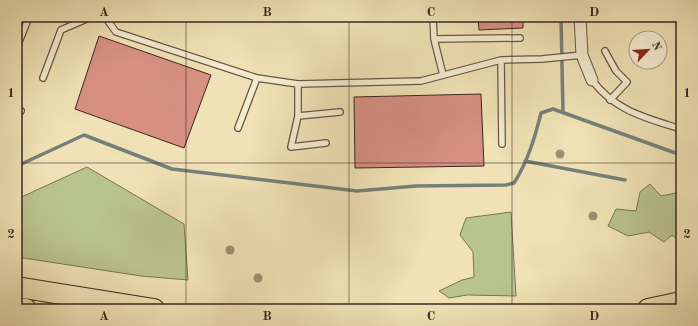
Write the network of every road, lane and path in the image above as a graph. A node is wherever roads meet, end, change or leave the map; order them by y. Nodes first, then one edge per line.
1 (28, 17) edge
2 (91, 17) edge
3 (104, 17) edge
4 (433, 17) edge
5 (580, 17) edge
6 (520, 38) dead end
7 (434, 39) junction
8 (17, 47) edge
9 (605, 51) dead end
10 (582, 56) junction
11 (501, 60) junction
12 (443, 75) junction
13 (43, 78) dead end
14 (257, 78) junction
15 (592, 80) joint
16 (298, 84) junction
17 (610, 100) junction
18 (340, 112) dead end
19 (298, 116) junction
20 (238, 128) dead end
21 (681, 130) edge
22 (326, 143) dead end
23 (502, 144) dead end
24 (17, 286) edge
25 (681, 302) edge
26 (17, 308) edge
27 (26, 309) edge
28 (154, 309) edge
29 (648, 309) edge

1 - 8 lane
2 - 13 lane
3 - 14 lane
4 - 7 lane
5 - 10 street
6 - 7 lane
7 - 12 lane
9 - 17 lane
10 - 11 lane
10 - 15 street
11 - 12 lane
11 - 23 lane
12 - 16 lane
14 - 16 lane
14 - 20 lane
15 - 17 lane
16 - 19 lane
17 - 21 lane
18 - 19 lane
19 - 22 lane
24 - 28 highway
25 - 29 highway
26 - 27 highway

